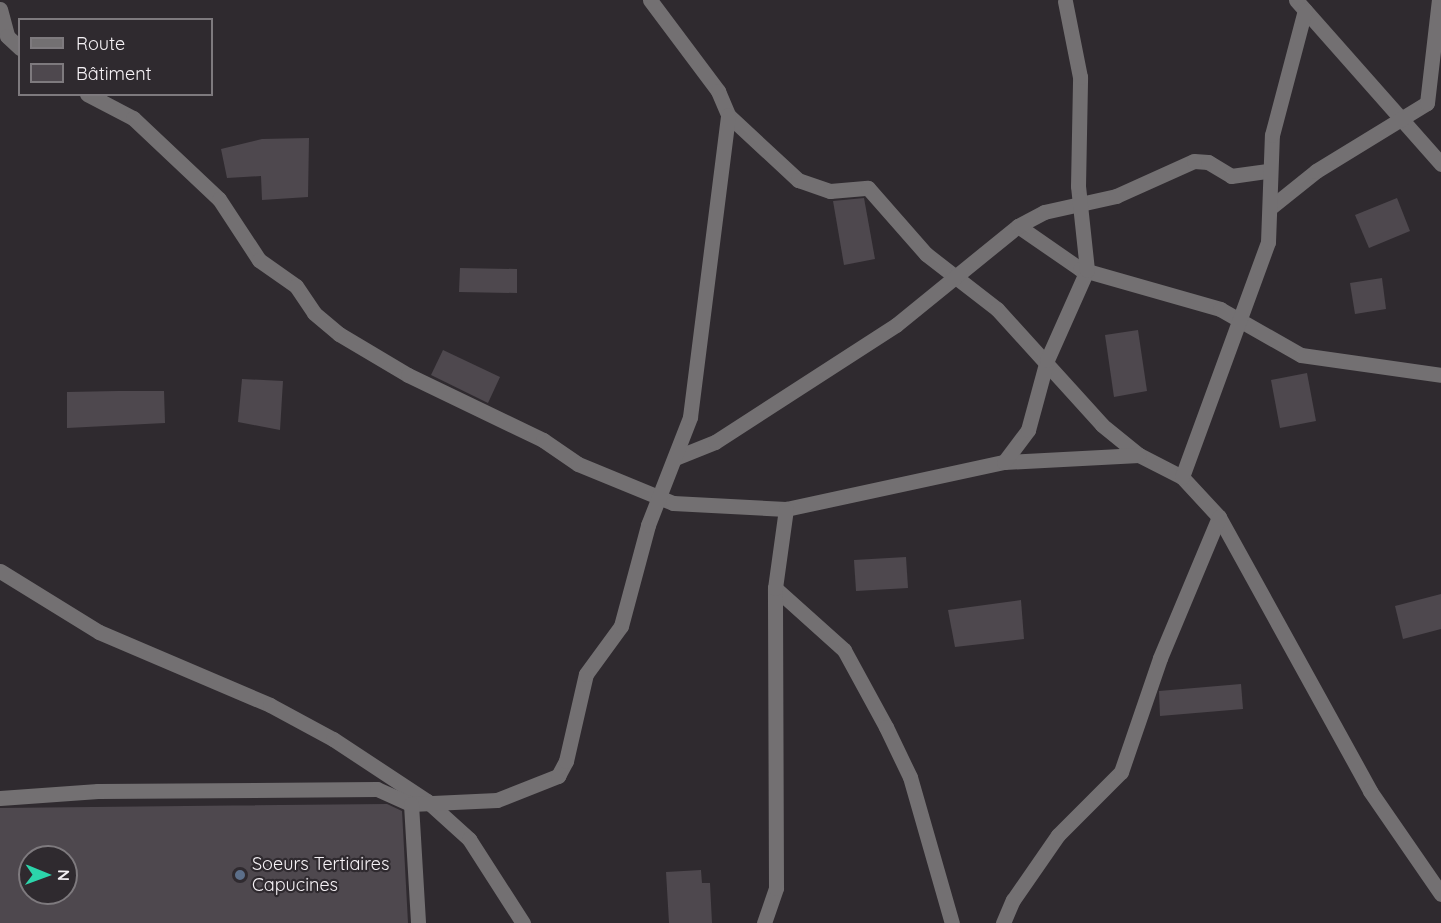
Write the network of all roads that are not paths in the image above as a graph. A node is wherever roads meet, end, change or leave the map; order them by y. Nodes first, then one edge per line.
1 (650, 0) edge
2 (1439, 0) edge
3 (1065, 1) edge
4 (1301, 5) edge
5 (0, 9) edge
6 (18, 46) edge
7 (91, 96) edge
8 (1434, 104) edge
9 (729, 115) junction
10 (1402, 119) junction
11 (1441, 164) edge
12 (1268, 171) junction
13 (1080, 202) junction
14 (1270, 208) junction
15 (1018, 226) junction
16 (1087, 270) junction
17 (952, 277) junction
18 (1244, 319) junction
19 (1047, 360) junction
20 (1441, 375) edge
21 (1139, 455) junction
22 (675, 458) junction
23 (1004, 462) junction
24 (1182, 477) junction
25 (658, 498) junction
26 (786, 509) junction
27 (1219, 517) junction
28 (0, 571) edge
29 (775, 588) junction
30 (0, 798) edge
31 (427, 801) junction
32 (411, 804) junction
33 (1441, 894) edge
34 (418, 923) edge
35 (523, 923) edge
36 (764, 923) edge
37 (952, 923) edge
38 (1003, 923) edge

1 - 9 street
2 - 8 street
3 - 13 street
4 - 10 street
4 - 12 street
5 - 6 street
7 - 25 street
8 - 10 street
9 - 17 street
9 - 22 street
10 - 11 street
10 - 14 street
12 - 13 street
12 - 14 street
13 - 15 street
13 - 16 street
14 - 18 street
15 - 16 street
15 - 17 street
16 - 18 street
16 - 19 street
17 - 19 street
17 - 22 street
18 - 20 street
18 - 24 street
19 - 21 street
19 - 23 street
21 - 23 street
21 - 24 street
22 - 25 street
23 - 26 street
24 - 27 street
25 - 26 street
25 - 31 street
26 - 29 street
27 - 33 street
27 - 38 street
28 - 31 street
29 - 36 street
29 - 37 street
30 - 32 street
31 - 32 street
31 - 35 street
32 - 34 street

